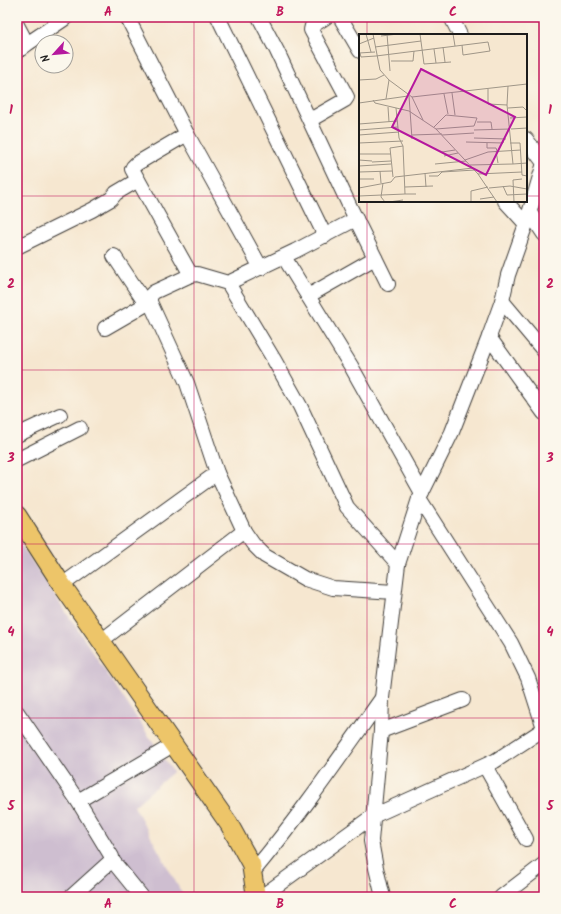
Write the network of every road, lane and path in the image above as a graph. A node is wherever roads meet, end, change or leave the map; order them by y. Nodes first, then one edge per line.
1 (67, 17) edge
2 (127, 17) edge
3 (218, 17) edge
4 (259, 17) edge
5 (326, 17) edge
6 (340, 17) edge
7 (451, 17) edge
8 (17, 25) edge
9 (460, 34) edge
10 (22, 48) edge
11 (359, 49) edge
12 (310, 120) junction
13 (187, 134) junction
14 (527, 140) edge
15 (544, 163) edge
16 (138, 180) junction
17 (506, 202) edge
18 (528, 218) junction
19 (356, 219) junction
20 (544, 234) edge
21 (325, 236) junction
22 (17, 247) edge
23 (114, 256) dead end
24 (284, 257) junction
25 (375, 258) junction
26 (261, 268) junction
27 (191, 275) junction
28 (228, 283) junction
29 (388, 284) dead end
30 (308, 296) junction
31 (502, 301) junction
32 (148, 303) junction
33 (105, 328) dead end
34 (489, 337) junction
35 (544, 351) edge
36 (544, 413) edge
37 (60, 415) dead end
38 (80, 428) dead end
39 (17, 435) edge
40 (17, 460) edge
41 (217, 473) junction
42 (421, 496) junction
43 (17, 516) edge
44 (244, 531) junction
45 (398, 564) junction
46 (62, 585) junction
47 (394, 592) junction
48 (101, 641) junction
49 (382, 698) junction
50 (463, 700) dead end
51 (17, 712) edge
52 (544, 729) edge
53 (381, 731) junction
54 (173, 745) junction
55 (485, 766) junction
56 (78, 801) junction
57 (373, 816) junction
58 (526, 839) dead end
59 (112, 860) junction
60 (543, 866) edge
61 (252, 873) junction
62 (71, 897) edge
63 (142, 897) edge
64 (256, 897) edge
65 (261, 897) edge
66 (383, 897) edge
67 (501, 897) edge

1 - 10 street
2 - 13 street
3 - 21 street
4 - 12 street
5 - 12 street
6 - 11 street
7 - 9 street
8 - 10 street
12 - 19 street
13 - 16 street
13 - 26 street
14 - 15 street
15 - 18 street
16 - 22 street
16 - 27 street
17 - 18 street
18 - 20 street
18 - 31 street
19 - 21 street
19 - 25 street
21 - 24 street
23 - 32 street
24 - 26 street
24 - 30 street
25 - 29 street
25 - 30 street
26 - 28 street
27 - 28 street
27 - 32 street
28 - 45 street
30 - 42 street
31 - 34 street
31 - 35 street
32 - 33 street
32 - 41 street
34 - 36 street
34 - 42 street
37 - 39 street
38 - 40 street
41 - 44 street
41 - 46 street
42 - 45 street
42 - 52 street
43 - 46 main road
44 - 47 street
44 - 48 street
45 - 47 street
46 - 48 main road
47 - 49 street
48 - 54 main road
49 - 53 street
49 - 61 street
50 - 53 street
51 - 56 street
52 - 55 street
53 - 57 street
54 - 56 street
54 - 61 main road
55 - 57 street
55 - 58 street
56 - 59 street
57 - 65 street
57 - 66 street
59 - 62 street
59 - 63 street
60 - 67 street
61 - 64 main road

